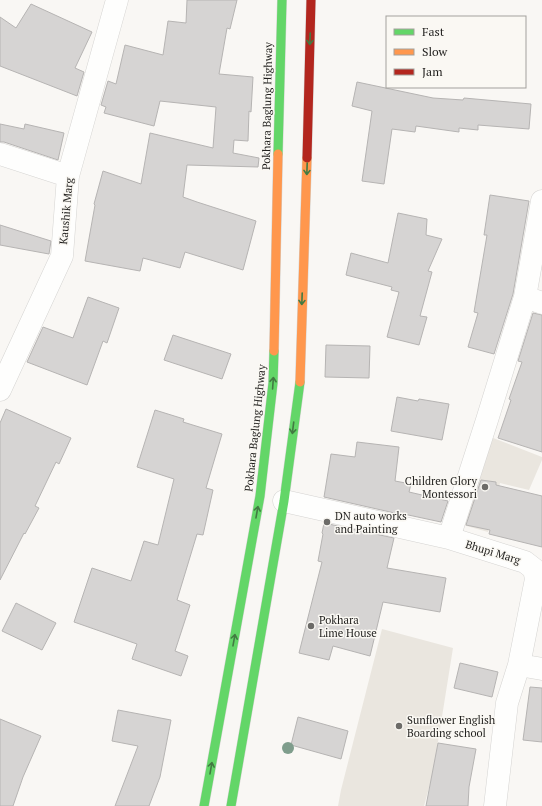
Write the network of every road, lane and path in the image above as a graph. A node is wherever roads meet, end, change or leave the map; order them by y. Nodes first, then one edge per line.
1 (116, 0) edge
2 (282, 0) edge
3 (311, 0) edge
4 (0, 154) edge
5 (68, 176) junction
6 (542, 201) edge
7 (534, 300) edge
8 (2, 380) edge
9 (284, 501) junction
10 (449, 538) junction
11 (519, 665) junction
12 (542, 669) edge
13 (204, 806) edge
14 (231, 806) edge
15 (495, 806) edge

1 - 5 street, Kaushik Marg
13 -> 2 highway, Pokhara Baglung Highway
3 -> 9 highway
4 - 5 street
5 - 8 street, Kaushik Marg
6 - 7 street
7 - 10 street
9 - 10 street, Bhupi Marg
9 - 14 highway
10 - 11 street, Bhupi Marg
11 - 12 street
11 - 15 street, Bhupi Marg

